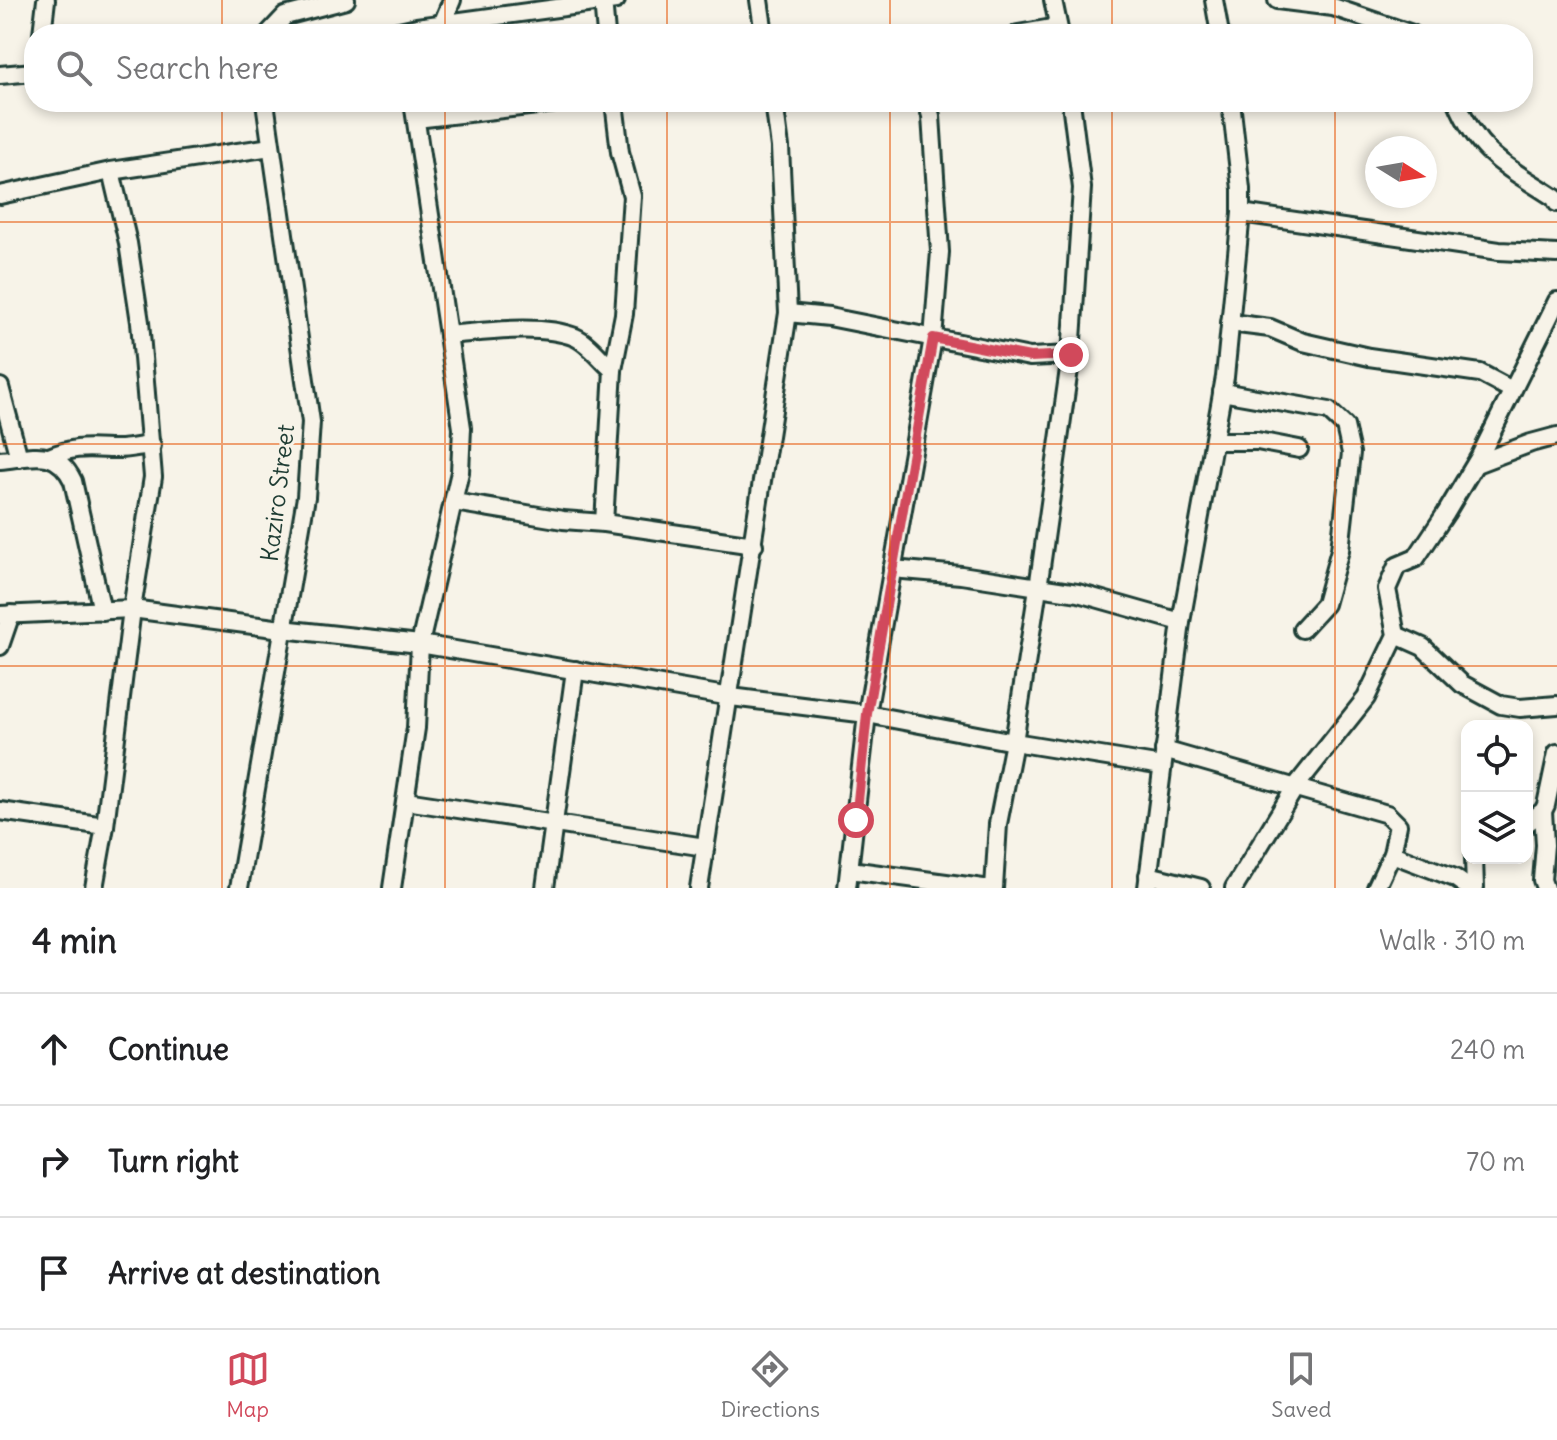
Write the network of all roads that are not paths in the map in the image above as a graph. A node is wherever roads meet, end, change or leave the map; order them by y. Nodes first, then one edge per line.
1 (46, 0) edge
2 (346, 0) edge
3 (452, 0) edge
4 (759, 0) edge
5 (1053, 0) edge
6 (1214, 0) edge
7 (1277, 0) edge
8 (607, 1) edge
9 (43, 24) edge
10 (277, 24) edge
11 (442, 24) joint
12 (606, 24) edge
13 (763, 24) edge
14 (1058, 24) edge
15 (1218, 24) edge
16 (1383, 24) edge
17 (24, 73) edge
18 (0, 75) edge
19 (266, 112) edge
20 (415, 112) edge
21 (477, 112) edge
22 (615, 112) edge
23 (775, 112) edge
24 (929, 112) edge
25 (1072, 112) edge
26 (1232, 112) edge
27 (1462, 112) edge
28 (416, 119) junction
29 (271, 147) junction
30 (111, 171) junction
31 (0, 195) edge
32 (1557, 203) edge
33 (1241, 213) junction
34 (1557, 254) edge
35 (1557, 301) edge
36 (788, 313) junction
37 (1230, 323) junction
38 (448, 335) junction
39 (933, 338) junction
40 (1071, 355) junction
41 (613, 370) junction
42 (0, 387) edge
43 (1512, 390) junction
44 (1222, 392) junction
45 (1557, 436) edge
46 (1214, 441) junction
47 (152, 445) junction
48 (1299, 449) dead end
49 (49, 457) junction
50 (19, 458) junction
51 (0, 460) edge
52 (1476, 464) junction
53 (454, 502) junction
54 (604, 523) junction
55 (754, 545) junction
56 (892, 569) junction
57 (1038, 588) junction
58 (132, 609) junction
59 (102, 611) junction
60 (5, 615) edge
61 (1181, 622) junction
62 (282, 629) junction
63 (1302, 629) dead end
64 (1396, 635) junction
65 (420, 644) junction
66 (0, 646) edge
67 (575, 670) junction
68 (731, 697) junction
69 (1557, 705) edge
70 (867, 714) junction
71 (1014, 742) junction
72 (1557, 753) edge
73 (1163, 758) junction
74 (1296, 786) junction
75 (406, 801) junction
76 (0, 811) edge
77 (1543, 811) junction
78 (1533, 818) edge
79 (553, 823) junction
80 (105, 826) junction
81 (705, 847) junction
82 (1392, 854) junction
83 (1474, 864) edge
84 (850, 870) junction
85 (1147, 881) edge
86 (94, 888) edge
87 (239, 888) edge
88 (392, 888) edge
89 (545, 888) edge
90 (699, 888) edge
91 (847, 888) edge
92 (983, 888) edge
93 (994, 888) edge
94 (1201, 888) edge
95 (1234, 888) edge
96 (1376, 888) edge
97 (1472, 888) edge
98 (1545, 888) edge

1 - 9 street
2 - 10 street
3 - 11 street
4 - 13 street
5 - 14 street
6 - 15 street
7 - 16 street
8 - 11 street
8 - 12 street
17 - 18 street
19 - 29 street, Kaziro Street
20 - 28 street
21 - 28 street
22 - 41 street
23 - 36 street
24 - 39 street
25 - 40 street
26 - 33 street
27 - 32 street
28 - 38 street
29 - 30 street
29 - 62 street, Kaziro Street
30 - 31 street
30 - 47 street
33 - 34 street
33 - 37 street
35 - 43 street
36 - 39 street
36 - 55 street
37 - 43 street
37 - 44 street
38 - 41 street
38 - 53 street
39 - 40 street
39 - 56 street
40 - 57 street
41 - 54 street
42 - 50 street
43 - 52 street
44 - 46 street
44 - 63 street
45 - 52 street
46 - 48 street
46 - 61 street
47 - 49 street
47 - 58 street
49 - 50 street
49 - 59 street
50 - 51 street
52 - 64 street
53 - 54 street
53 - 65 street
54 - 55 street
55 - 68 street
56 - 57 street
56 - 70 street
57 - 61 street
57 - 71 street
58 - 59 street
58 - 62 street
58 - 80 street
59 - 60 street
60 - 66 street
61 - 73 street
62 - 65 street
62 - 87 street, Kaziro Street
64 - 69 street
64 - 74 street
65 - 67 street
65 - 75 street
67 - 68 street
67 - 79 street
68 - 70 street
68 - 81 street
70 - 71 street
70 - 84 street
71 - 73 street
71 - 93 street
72 - 77 street
73 - 74 street
73 - 85 street
74 - 82 street
74 - 95 street
75 - 79 street
75 - 88 street
76 - 80 street
77 - 78 street
77 - 98 street
79 - 81 street
79 - 89 street
80 - 86 street
81 - 90 street
82 - 96 street
82 - 97 street
83 - 97 street
84 - 91 street
84 - 92 street
85 - 94 street

